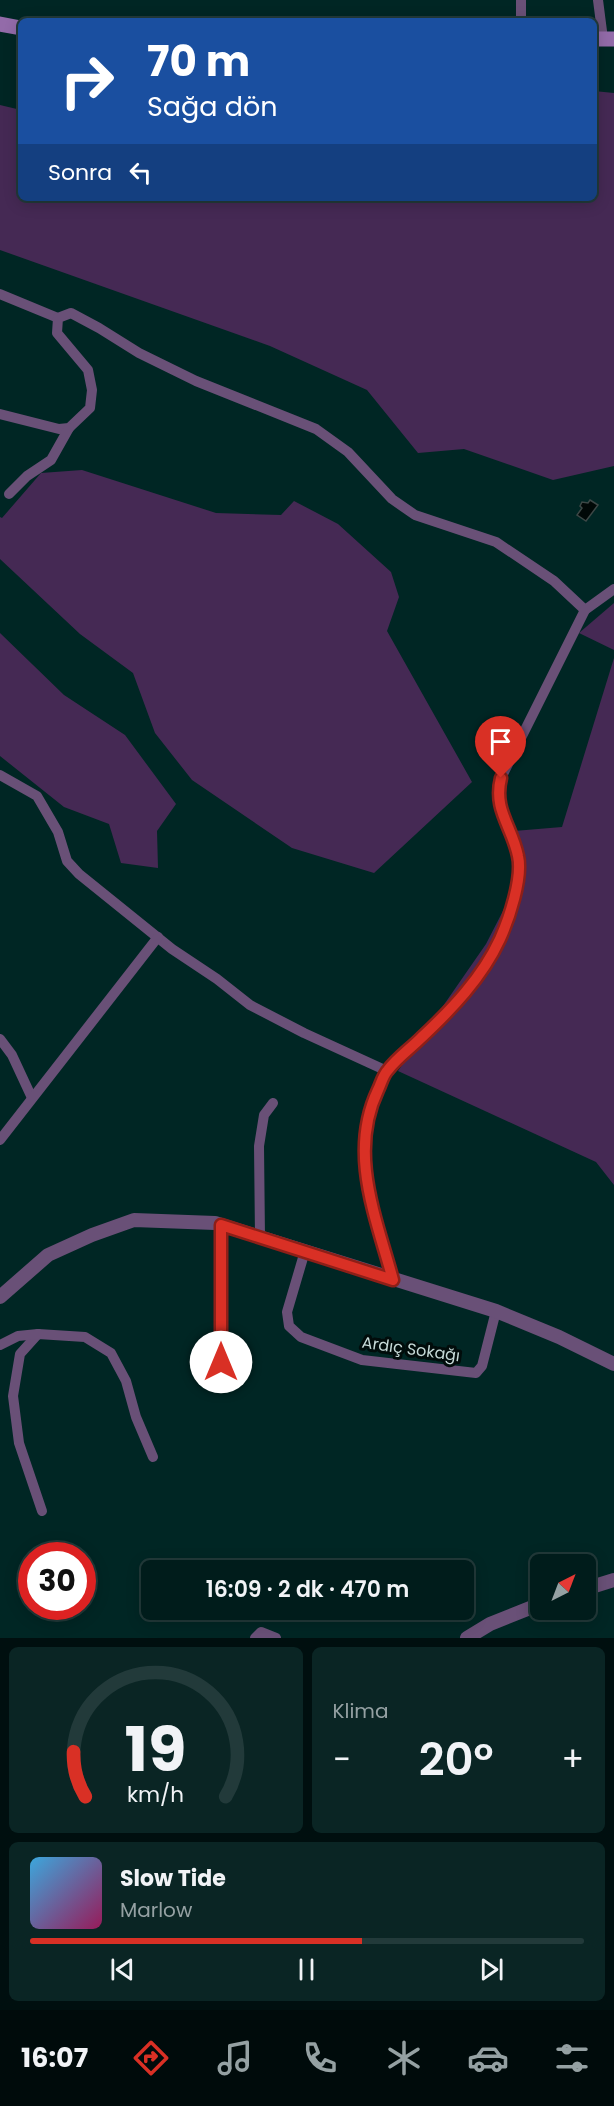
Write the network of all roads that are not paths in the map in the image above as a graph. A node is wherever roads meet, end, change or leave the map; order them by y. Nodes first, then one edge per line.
1 (520, 0) edge
2 (598, 0) edge
3 (521, 18) edge
4 (0, 24) edge
5 (18, 27) edge
6 (604, 39) edge
7 (0, 294) edge
8 (58, 318) junction
9 (0, 414) edge
10 (69, 428) junction
11 (9, 494) dead end
12 (614, 589) edge
13 (585, 610) junction
14 (0, 775) edge
15 (158, 937) junction
16 (0, 1039) edge
17 (387, 1071) junction
18 (32, 1098) junction
19 (273, 1103) dead end
20 (0, 1140) edge
21 (221, 1225) junction
22 (260, 1238) junction
23 (305, 1251) junction
24 (393, 1280) junction
25 (0, 1298) edge
26 (496, 1311) junction
27 (38, 1334) junction
28 (0, 1345) edge
29 (614, 1364) edge
30 (221, 1384) dead end
31 (153, 1457) dead end
32 (42, 1511) dead end
33 (614, 1580) edge
34 (596, 1586) edge
35 (530, 1609) edge
36 (255, 1638) edge
37 (276, 1638) edge
38 (467, 1638) edge

1 - 3 street
2 - 6 street
4 - 5 main road
7 - 8 street
8 - 10 street
8 - 13 street
9 - 10 street
10 - 11 street
12 - 13 street
13 - 17 street
14 - 15 street
15 - 17 street
15 - 18 street
16 - 18 street
17 - 24 street
18 - 20 street
19 - 22 street
21 - 22 street
21 - 25 street
21 - 30 street
22 - 23 street
23 - 24 street
23 - 26 street, Ardıç Sokağı
24 - 26 street
26 - 29 street
27 - 28 street
27 - 31 street
27 - 32 street
33 - 34 street
35 - 38 street
36 - 37 street

